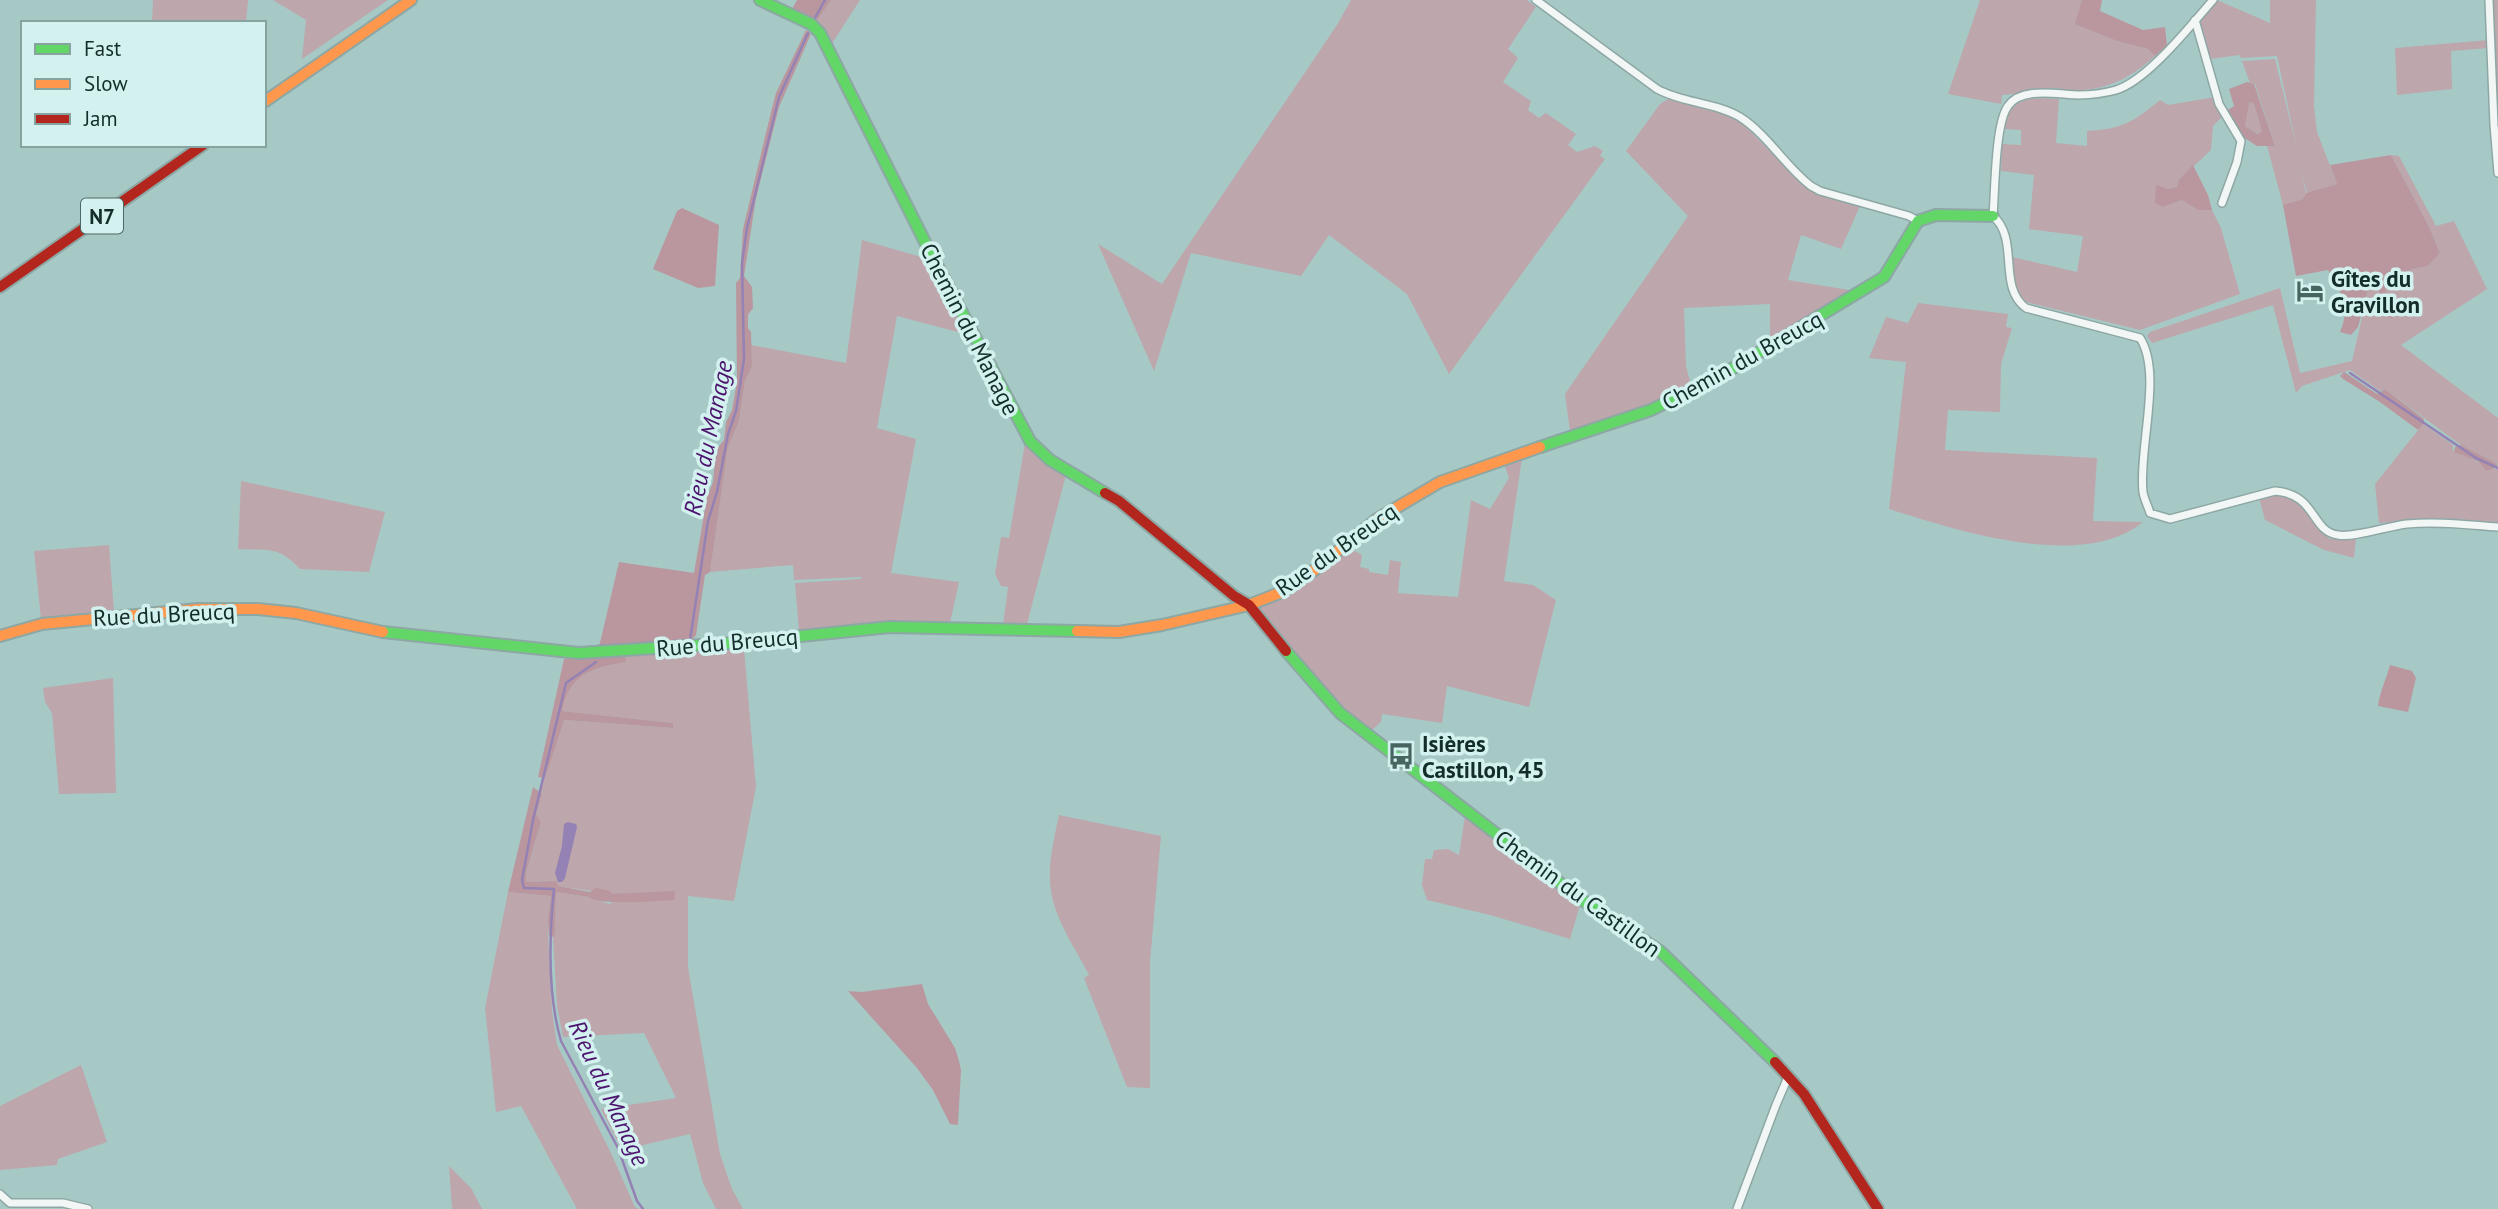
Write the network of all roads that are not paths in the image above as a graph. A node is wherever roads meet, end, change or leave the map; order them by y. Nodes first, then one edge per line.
1 (411, 0) edge
2 (760, 0) edge
3 (1536, 0) edge
4 (2213, 0) edge
5 (2489, 0) edge
6 (2195, 20) junction
7 (266, 102) edge
8 (200, 147) edge
9 (2498, 173) edge
10 (2222, 203) dead end
11 (1993, 216) junction
12 (1918, 221) junction
13 (0, 287) edge
14 (1422, 491) joint
15 (2498, 527) edge
16 (1250, 605) junction
17 (0, 636) edge
18 (1788, 1077) junction
19 (0, 1194) edge
20 (88, 1209) edge
21 (1737, 1209) edge
22 (1878, 1209) edge

1 - 7 street
2 - 16 street, Chemin du Manage
3 - 12 street
4 - 6 street
5 - 9 street
6 - 10 street
6 - 11 street
8 - 13 street, N7
11 - 12 street
11 - 15 street
12 - 14 street, Chemin du Breucq
14 - 16 street, Rue du Breucq
16 - 17 street, Rue du Breucq
16 - 18 street, Chemin du Castillon
18 - 21 street
18 - 22 street, Chemin du Castillon
19 - 20 street

